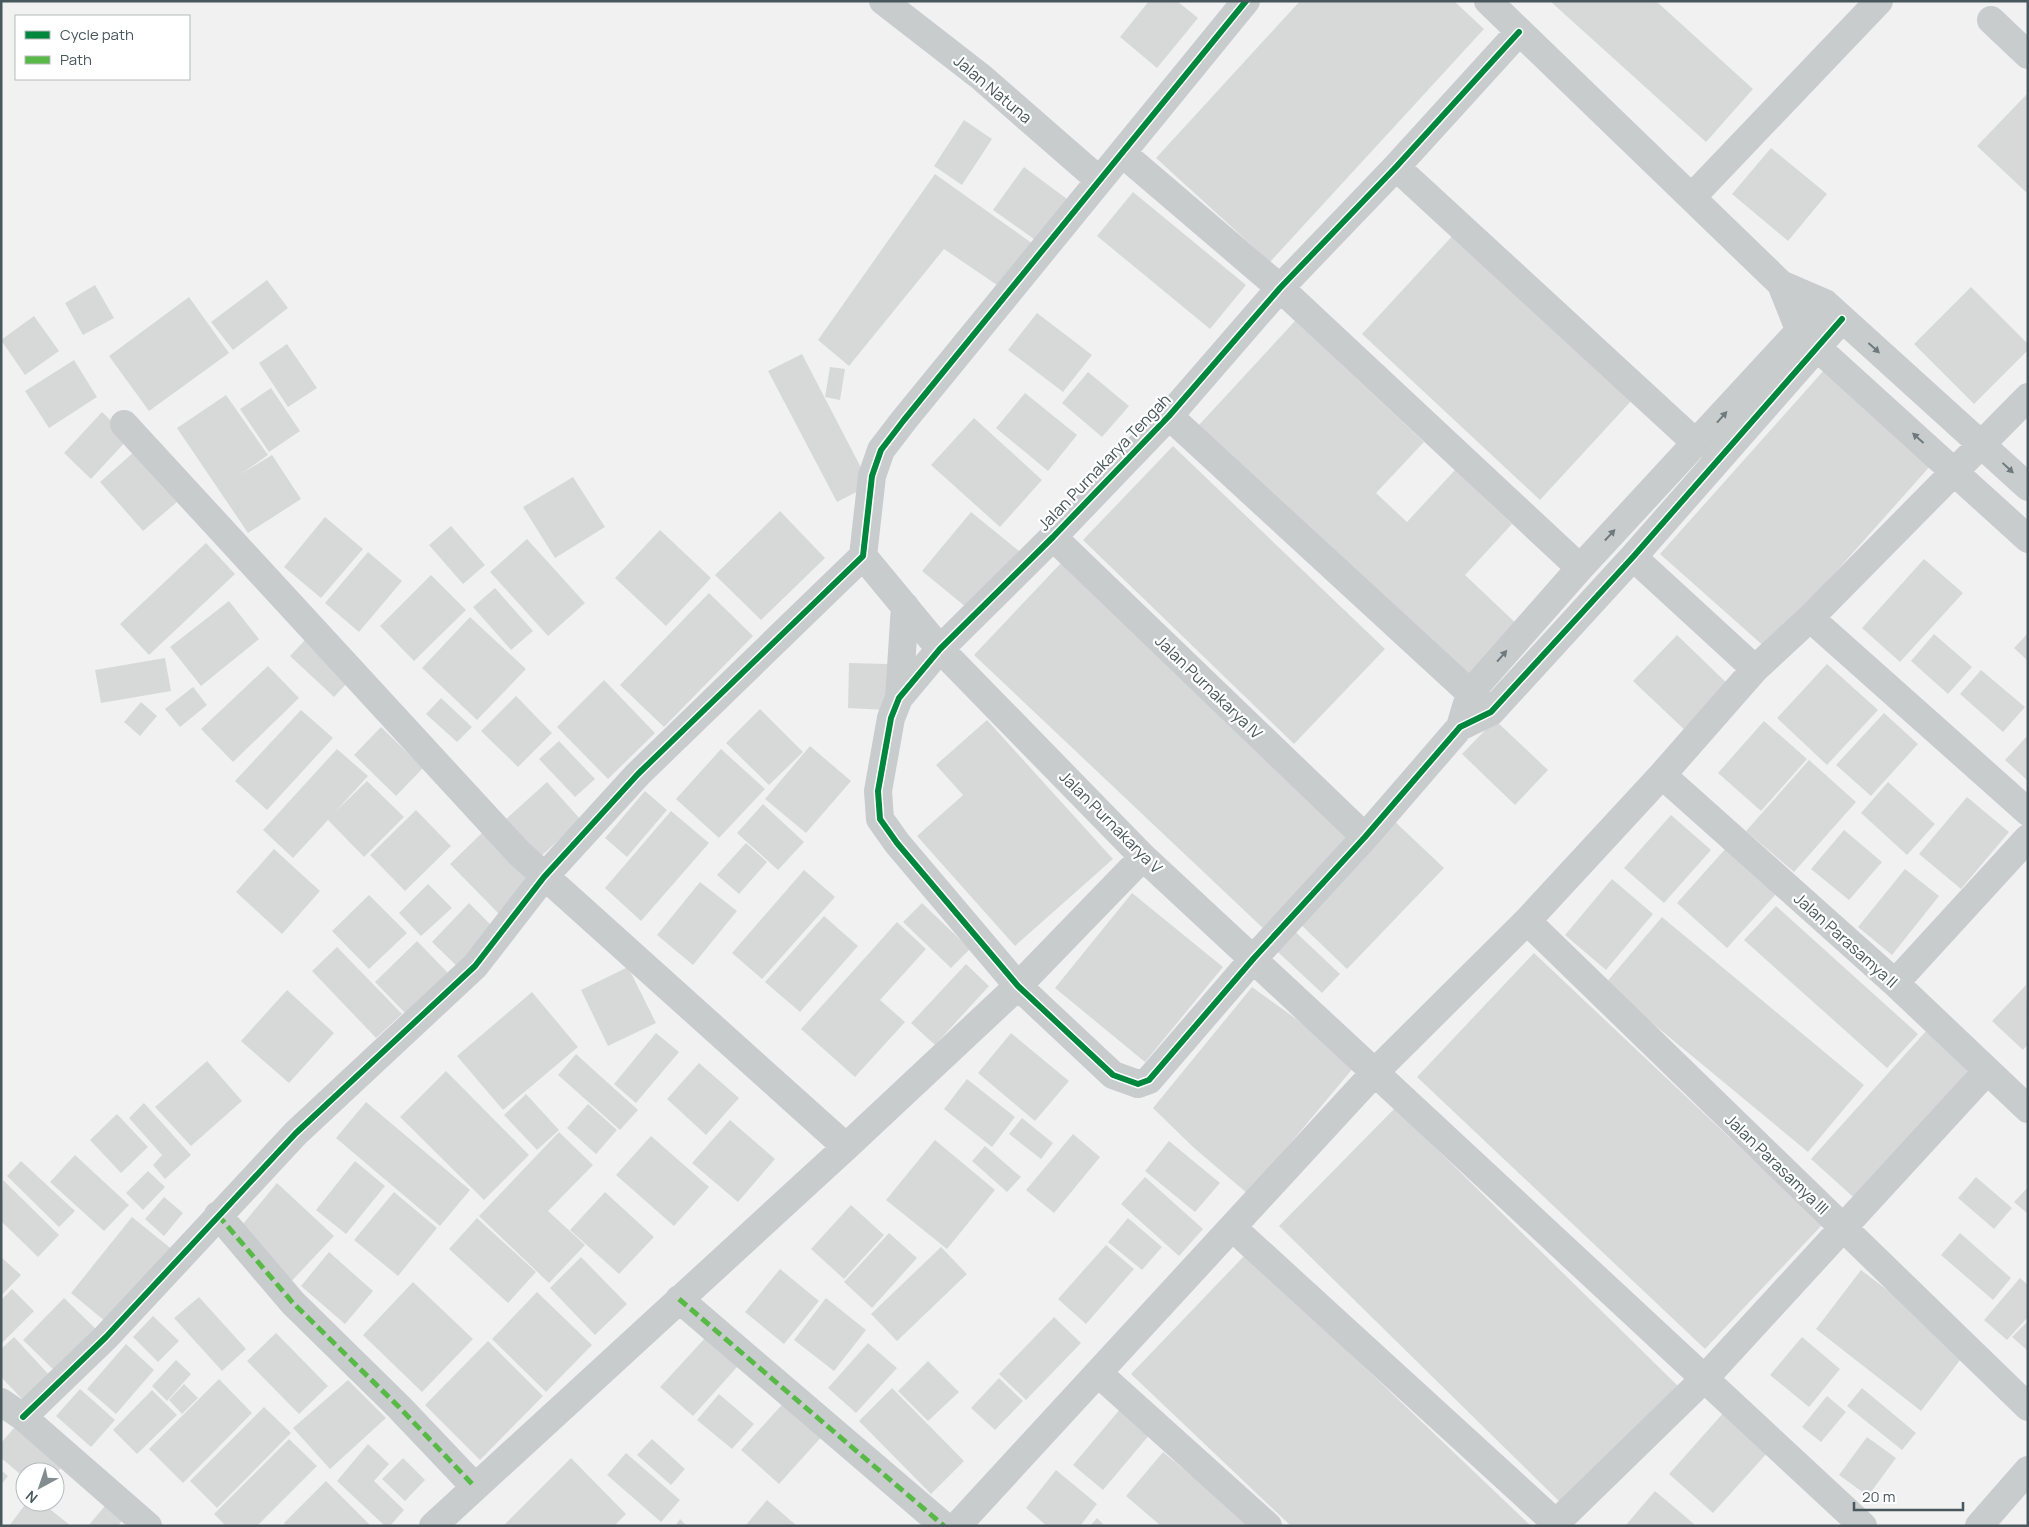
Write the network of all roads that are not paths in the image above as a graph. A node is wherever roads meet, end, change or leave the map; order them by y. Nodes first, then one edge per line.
1 (884, 1) edge
2 (1246, 1) edge
3 (1488, 1) edge
4 (1879, 1) edge
5 (1991, 20) dead end
6 (1519, 32) junction
7 (2028, 55) edge
8 (1122, 153) junction
9 (1396, 167) junction
10 (1099, 180) junction
11 (1692, 197) junction
12 (1781, 284) junction
13 (1280, 288) junction
14 (1833, 311) junction
15 (1808, 339) junction
16 (2028, 397) edge
17 (1169, 416) junction
18 (124, 424) dead end
19 (1697, 444) junction
20 (1982, 444) junction
21 (1954, 471) junction
22 (2028, 486) edge
23 (1052, 537) junction
24 (2028, 539) edge
25 (863, 556) junction
26 (1633, 557) junction
27 (1580, 568) junction
28 (905, 606) junction
29 (1810, 618) junction
30 (940, 649) junction
31 (1755, 669) junction
32 (1470, 693) junction
33 (899, 698) junction
34 (1491, 712) junction
35 (1460, 728) junction
36 (1662, 775) junction
37 (2028, 812) edge
38 (1365, 837) junction
39 (2028, 838) edge
40 (1143, 857) junction
41 (544, 876) junction
42 (1527, 921) junction
43 (1254, 958) junction
44 (1895, 983) junction
45 (1018, 986) junction
46 (1376, 1071) junction
47 (1987, 1071) junction
48 (2028, 1108) edge
49 (846, 1147) junction
50 (218, 1215) junction
51 (1233, 1228) junction
52 (1843, 1228) junction
53 (679, 1299) junction
54 (1098, 1373) junction
55 (1704, 1379) junction
56 (2028, 1407) edge
57 (12, 1409) edge
58 (2028, 1470) edge
59 (475, 1487) junction
60 (1556, 1525) edge
61 (148, 1526) edge
62 (433, 1526) edge
63 (944, 1526) edge
64 (957, 1526) edge
65 (1268, 1526) edge
66 (1863, 1526) edge
67 (1979, 1526) edge

1 - 10 street, Jalan Natuna
2 - 8 street
3 - 6 street
4 - 11 street
5 - 7 street
6 - 9 street, Jalan Purnakarya Tengah
6 - 11 street
8 - 10 street
8 - 13 street
9 - 13 street, Jalan Purnakarya Tengah
9 - 19 street
10 - 25 street
11 - 12 street
12 - 14 street
12 - 15 street
13 - 17 street, Jalan Purnakarya Tengah
13 - 27 street
14 - 15 street
14 -> 20 street
19 -> 15 street
21 -> 15 street
15 - 26 street
16 - 20 street
17 - 23 street, Jalan Purnakarya Tengah
17 - 32 street
18 - 41 street
27 -> 19 street
20 - 21 street
20 -> 22 street
21 - 24 street
21 - 29 street
23 - 30 street, Jalan Purnakarya Tengah
23 - 38 street, Jalan Purnakarya IV
25 - 28 street, Jalan Purnakarya V
25 - 41 street
26 - 31 street
26 - 34 street
32 -> 27 street
28 - 30 street, Jalan Purnakarya V
28 - 33 street
29 - 31 street
29 - 37 street
30 - 33 street, Jalan Purnakarya Tengah
30 - 40 street, Jalan Purnakarya V
31 - 36 street
32 - 34 street
32 - 35 street
33 - 45 street
34 - 35 street
35 - 38 street
36 - 42 street
36 - 44 street, Jalan Parasamya II
38 - 43 street
39 - 44 street
40 - 43 street, Jalan Purnakarya V
40 - 45 street
41 - 49 street
41 - 50 street
42 - 46 street
42 - 52 street, Jalan Parasamya III
43 - 45 street
43 - 46 street, Jalan Purnakarya V
44 - 47 street, Jalan Parasamya II
45 - 49 street
46 - 51 street
46 - 55 street, Jalan Purnakarya V
47 - 48 street, Jalan Parasamya II
47 - 52 street
49 - 53 street
50 - 57 street
50 - 59 street
51 - 54 street
51 - 60 street
52 - 55 street
52 - 56 street, Jalan Parasamya III
53 - 59 street
53 - 63 street
54 - 64 street
54 - 65 street
55 - 60 street
55 - 66 street, Jalan Purnakarya V
57 - 61 street
58 - 67 street
59 - 62 street

